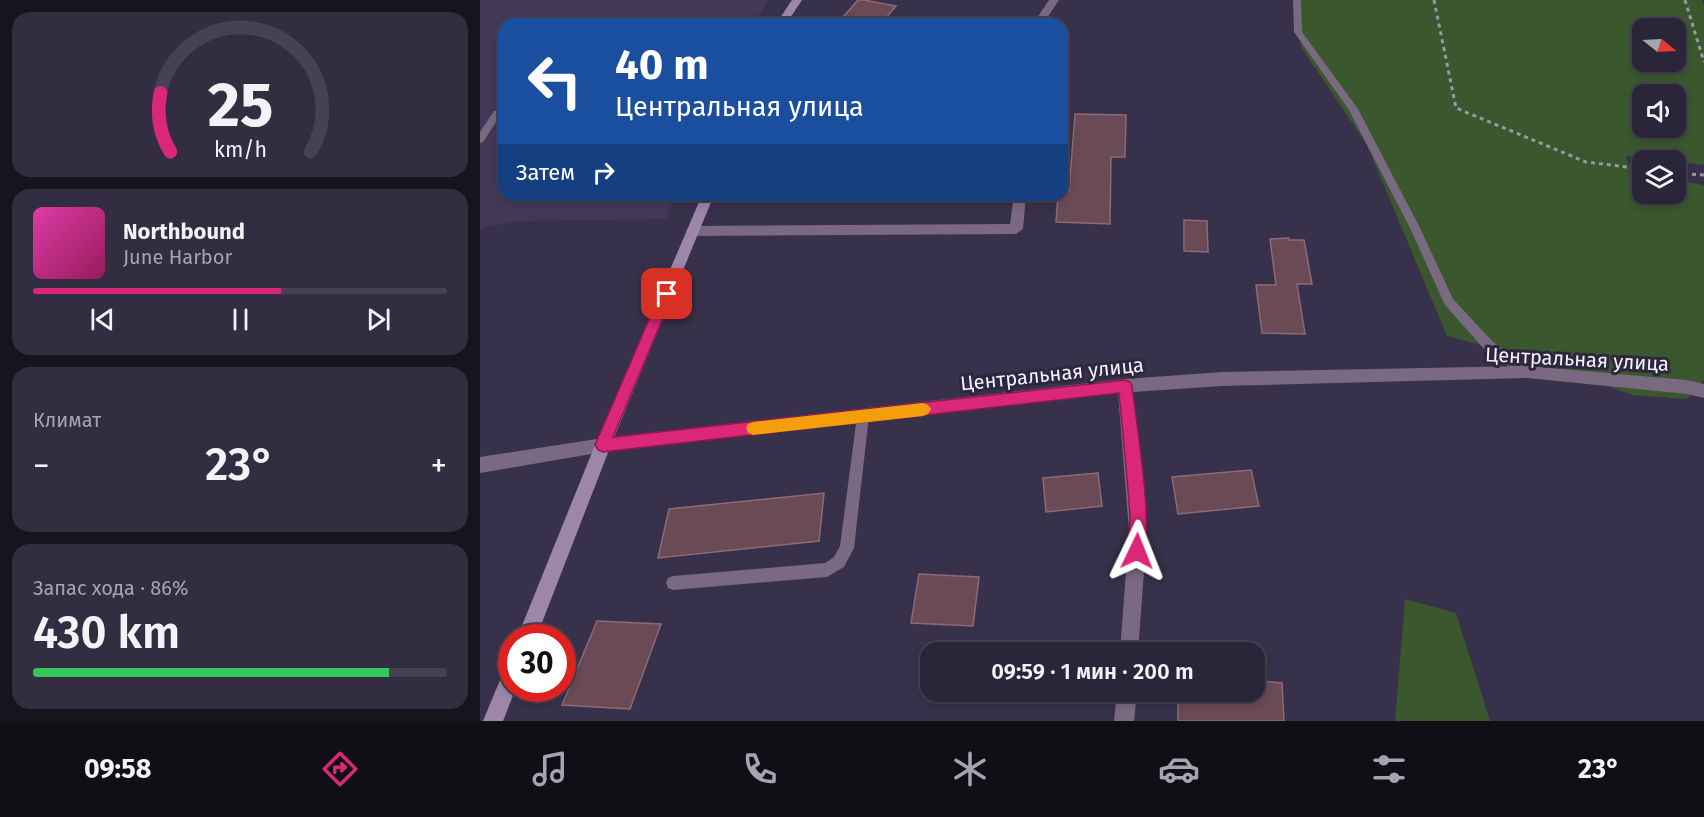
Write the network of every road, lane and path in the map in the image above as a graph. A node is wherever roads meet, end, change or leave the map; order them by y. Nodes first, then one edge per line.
1 (796, 0) edge
2 (1054, 0) edge
3 (1297, 0) edge
4 (1434, 0) edge
5 (1685, 0) edge
6 (785, 18) edge
7 (1042, 18) edge
8 (1704, 62) edge
9 (498, 113) edge
10 (480, 140) edge
11 (1632, 168) edge
12 (1686, 174) edge
13 (1704, 175) edge
14 (706, 201) edge
15 (1019, 201) edge
16 (693, 231) junction
17 (1527, 372) junction
18 (1125, 386) junction
19 (1704, 391) edge
20 (863, 416) junction
21 (603, 445) junction
22 (480, 465) edge
23 (673, 583) dead end
24 (532, 624) edge
25 (1130, 642) edge
26 (501, 702) edge
27 (1125, 702) edge
28 (493, 721) edge
29 (1124, 721) edge

1 - 6 street
2 - 7 street
3 - 17 lane
4 - 11 path
5 - 8 path
9 - 10 lane
12 - 13 path
14 - 16 street
15 - 16 street
16 - 21 street
17 - 18 street, Центральная улица
17 - 19 street, Центральная улица
18 - 20 street, Центральная улица
18 - 25 street
20 - 21 street, Центральная улица
20 - 23 lane
21 - 22 street, Центральная улица
21 - 24 street
26 - 28 street
27 - 29 street

